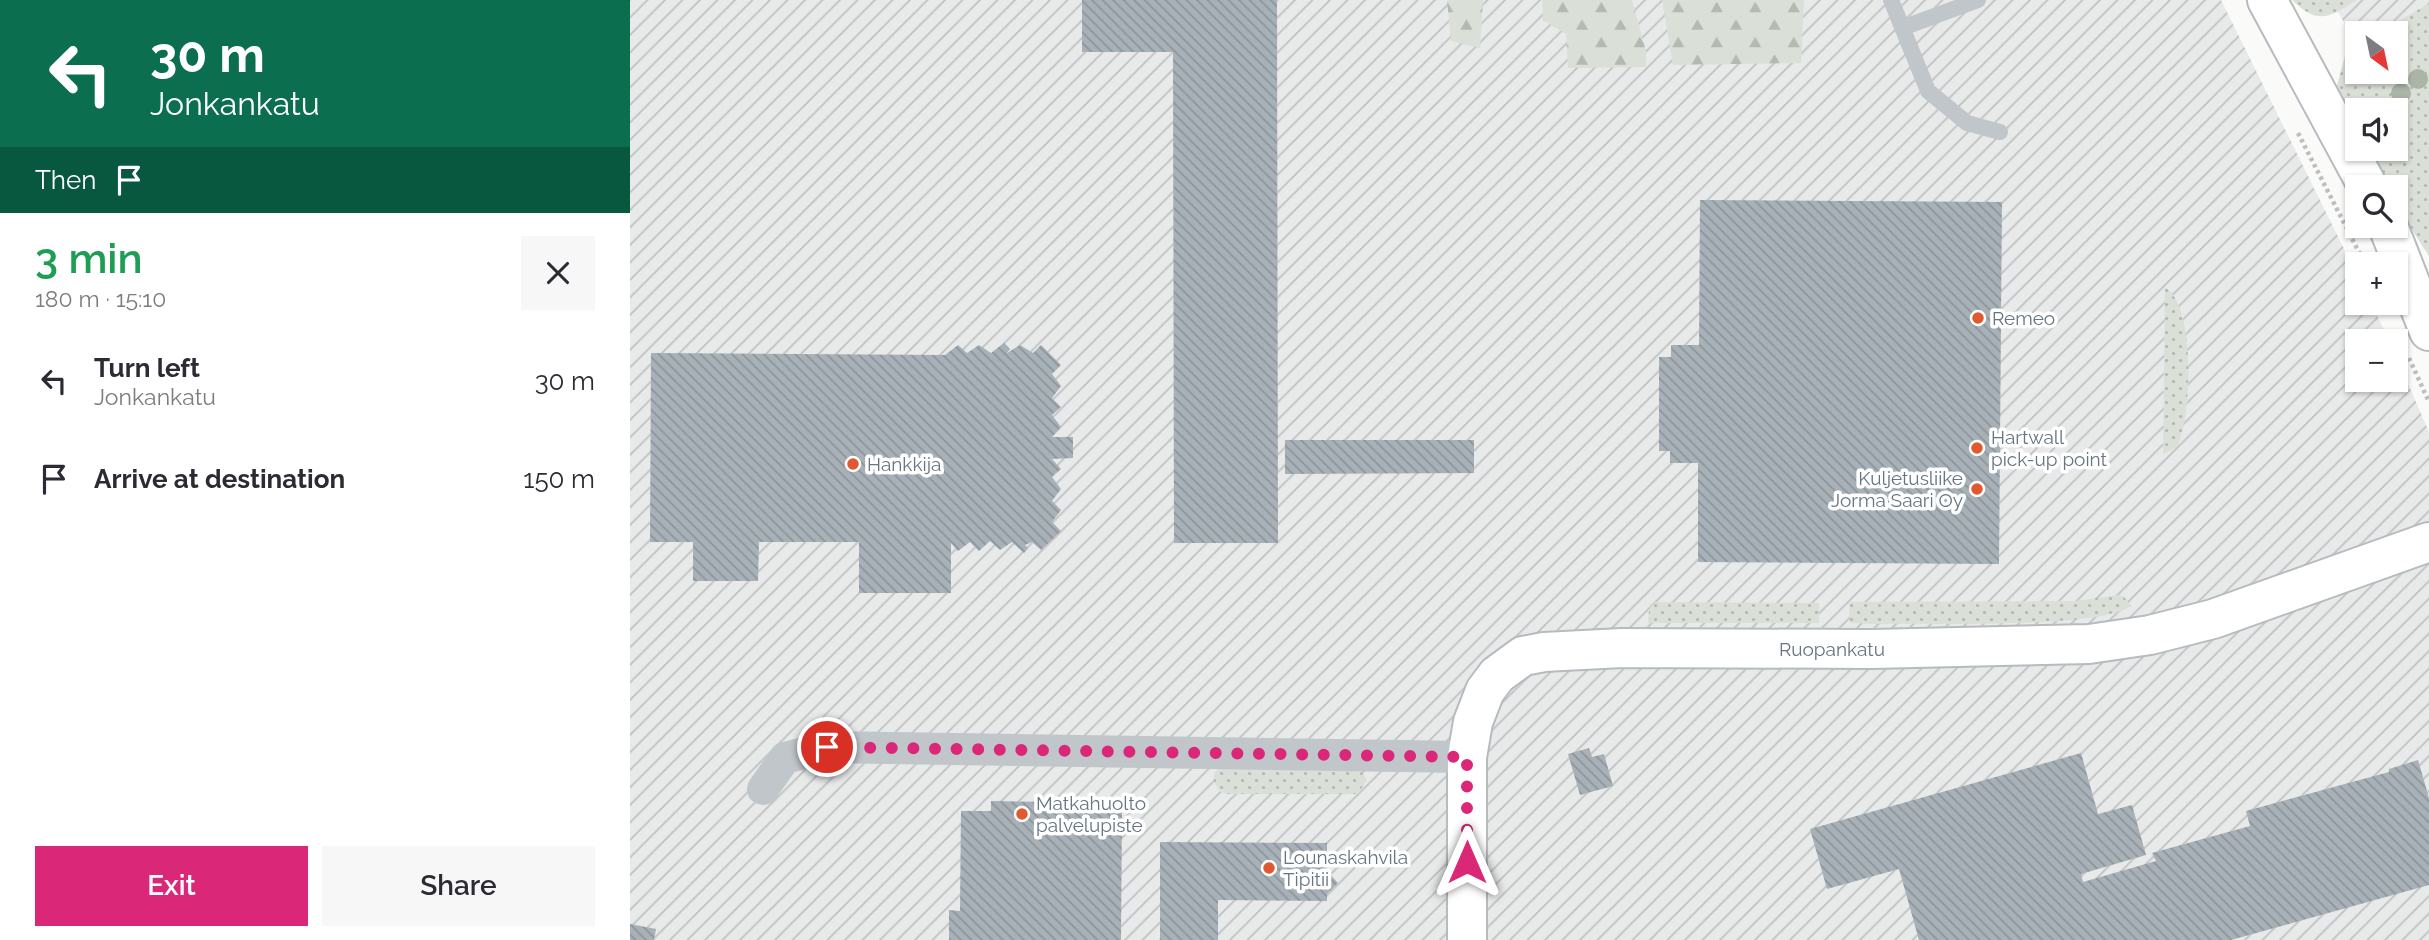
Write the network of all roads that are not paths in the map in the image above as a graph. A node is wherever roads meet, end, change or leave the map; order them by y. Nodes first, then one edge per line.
1 (1891, 0) edge
2 (1978, 0) edge
3 (2267, 0) edge
4 (1902, 28) junction
5 (2000, 132) dead end
6 (2362, 175) edge
7 (2394, 238) edge
8 (2400, 238) edge
9 (2429, 271) edge
10 (2429, 331) edge
11 (2429, 542) edge
12 (1467, 757) junction
13 (763, 789) dead end
14 (1467, 940) edge

1 - 4 lane
2 - 4 lane
3 - 6 street
4 - 5 lane
7 - 10 street
8 - 9 street
11 - 12 street, Ruopankatu
12 - 13 street
12 - 14 street, Ruopankatu

